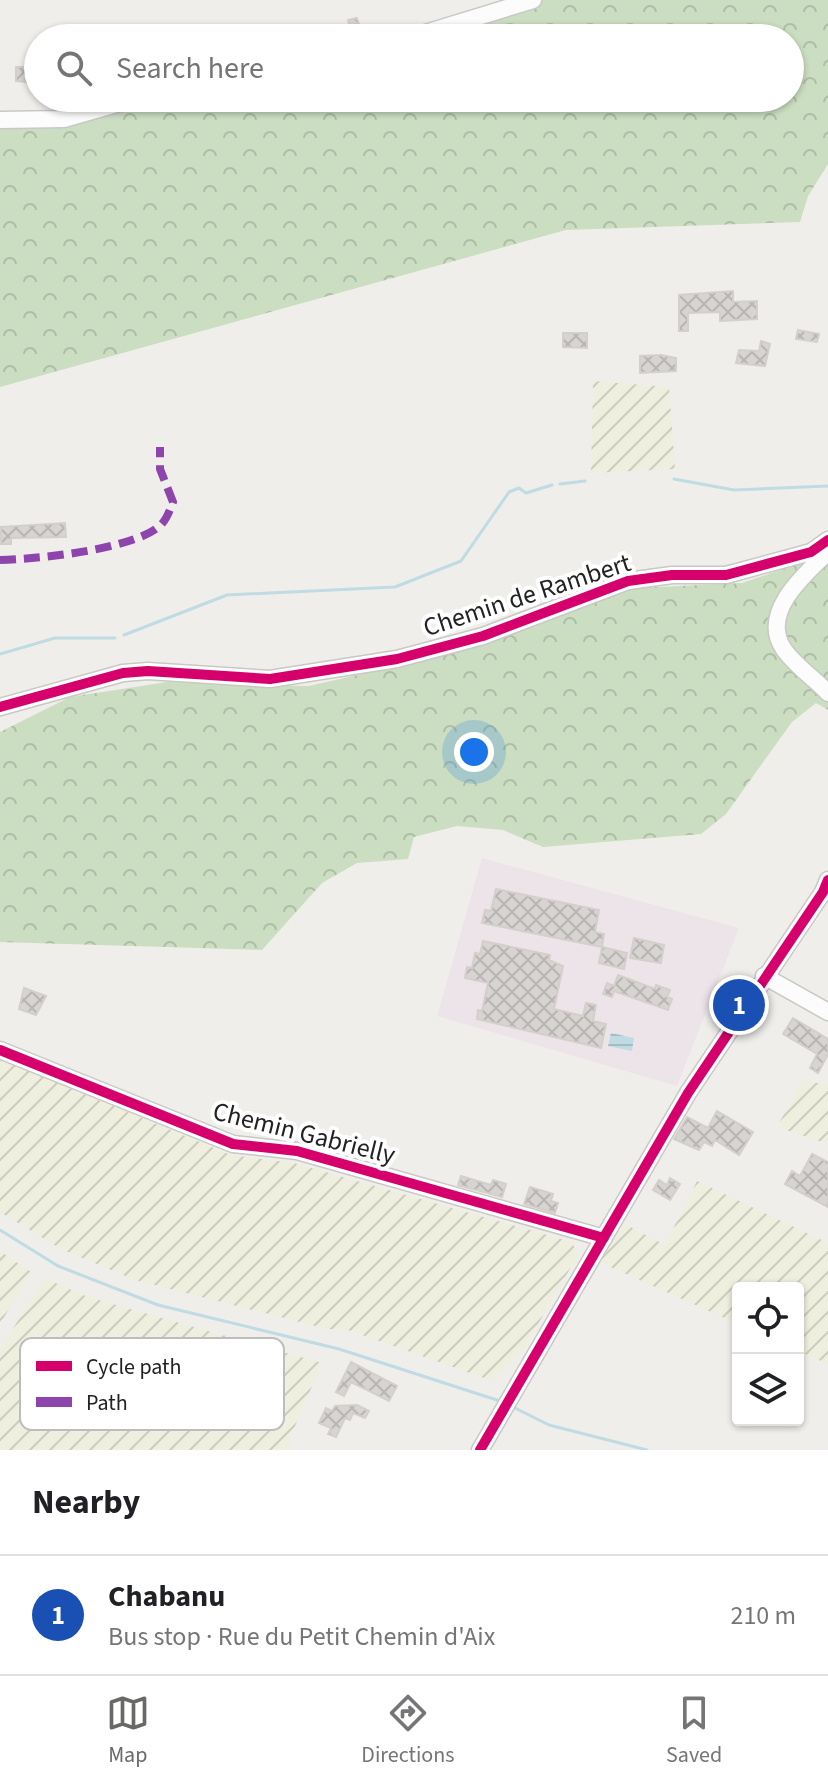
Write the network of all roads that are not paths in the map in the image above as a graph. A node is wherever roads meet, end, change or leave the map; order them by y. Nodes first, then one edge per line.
1 (533, 0) edge
2 (455, 24) edge
3 (88, 112) edge
4 (0, 120) edge
5 (828, 540) edge
6 (828, 552) edge
7 (828, 693) edge
8 (0, 707) edge
9 (828, 880) edge
10 (764, 976) junction
11 (828, 1012) edge
12 (0, 1050) edge
13 (604, 1238) junction
14 (480, 1450) edge

1 - 2 street
3 - 4 street
5 - 8 street, Chemin de Rambert
6 - 7 street
9 - 10 street
10 - 11 street
10 - 13 street
12 - 13 street, Chemin Gabrielly
13 - 14 street

